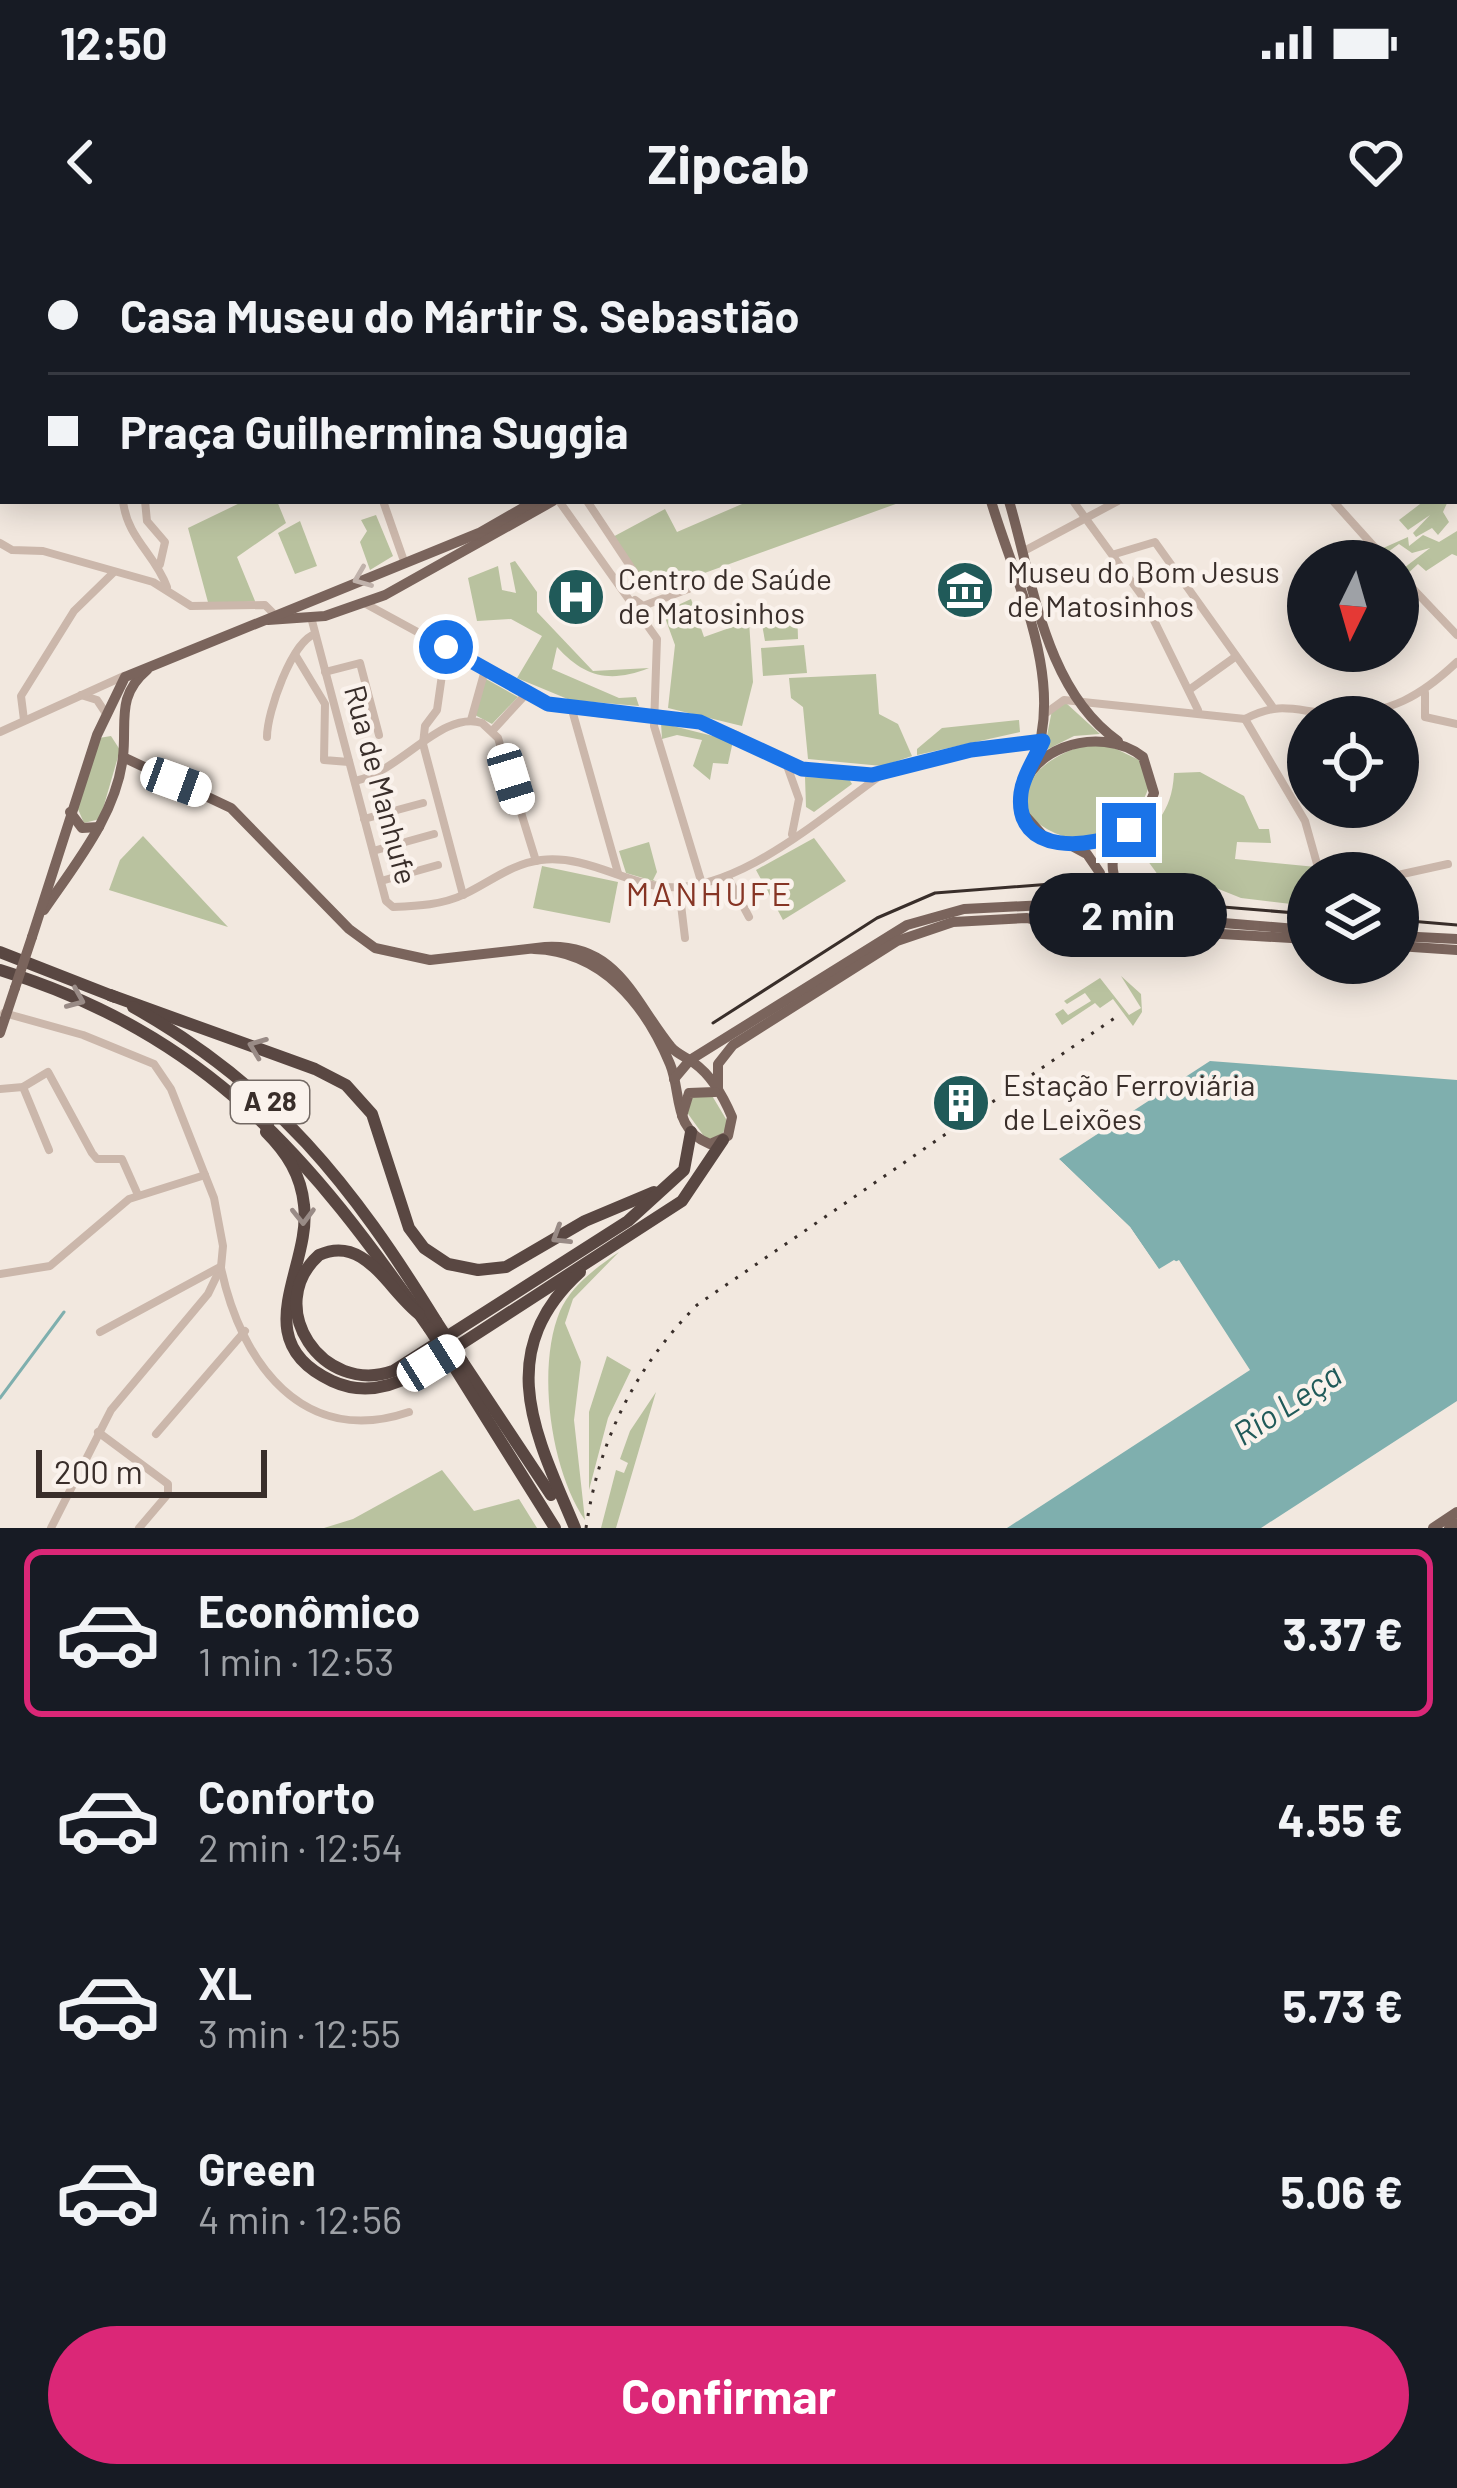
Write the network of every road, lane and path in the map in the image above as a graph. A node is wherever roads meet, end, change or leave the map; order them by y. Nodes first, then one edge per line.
1 (124, 504) edge
2 (145, 504) edge
3 (385, 504) edge
4 (530, 504) edge
5 (553, 504) edge
6 (561, 504) edge
7 (561, 504) edge
8 (588, 504) edge
9 (992, 504) edge
10 (1010, 504) edge
11 (1076, 504) edge
12 (1112, 504) edge
13 (1336, 504) edge
14 (1087, 517) junction
15 (1369, 540) edge
16 (1, 544) edge
17 (1024, 551) junction
18 (1115, 554) junction
19 (1008, 556) junction
20 (404, 561) junction
21 (160, 564) junction
22 (113, 573) junction
23 (402, 586) junction
24 (172, 592) junction
25 (320, 595) junction
26 (385, 595) junction
27 (1419, 596) edge
28 (364, 603) junction
29 (272, 612) junction
30 (1457, 612) edge
31 (388, 614) junction
32 (311, 617) junction
33 (259, 621) junction
34 (1444, 623) junction
35 (315, 634) junction
36 (1457, 634) edge
37 (446, 647) junction
38 (296, 656) junction
39 (1235, 657) junction
40 (160, 661) junction
41 (1457, 662) edge
42 (485, 670) junction
43 (325, 672) junction
44 (128, 674) junction
45 (92, 688) junction
46 (1190, 690) junction
47 (1425, 692) junction
48 (526, 693) junction
49 (80, 694) junction
50 (113, 694) junction
51 (1073, 700) junction
52 (1271, 706) junction
53 (123, 710) junction
54 (572, 710) junction
55 (1198, 711) junction
56 (105, 712) junction
57 (651, 714) junction
58 (1046, 716) junction
59 (1244, 718) junction
60 (24, 720) junction
61 (471, 720) junction
62 (1457, 724) edge
63 (493, 730) junction
64 (0, 732) edge
65 (97, 735) junction
66 (379, 735) dead end
67 (122, 737) junction
68 (267, 737) dead end
69 (1043, 741) junction
70 (1120, 743) junction
71 (423, 744) junction
72 (1004, 744) junction
73 (123, 757) junction
74 (349, 762) junction
75 (785, 762) junction
76 (1031, 769) junction
77 (147, 772) junction
78 (884, 773) junction
79 (850, 774) junction
80 (117, 782) junction
81 (355, 782) junction
82 (856, 793) junction
83 (422, 802) dead end
84 (800, 810) junction
85 (70, 812) junction
86 (821, 818) junction
87 (364, 819) junction
88 (99, 827) junction
89 (1129, 830) junction
90 (434, 834) dead end
91 (784, 842) junction
92 (1070, 846) junction
93 (373, 851) junction
94 (1314, 852) edge
95 (536, 861) junction
96 (1448, 864) dead end
97 (438, 865) dead end
98 (1419, 870) edge
99 (619, 874) junction
100 (728, 876) junction
101 (380, 881) junction
102 (702, 884) junction
103 (679, 888) junction
104 (464, 895) junction
105 (1130, 903) junction
106 (1095, 905) junction
107 (749, 917) dead end
108 (38, 919) junction
109 (1287, 932) edge
110 (1287, 934) edge
111 (1419, 937) edge
112 (685, 938) dead end
113 (1097, 938) junction
114 (1457, 939) edge
115 (1133, 940) junction
116 (1419, 947) edge
117 (534, 949) junction
118 (1457, 950) edge
119 (0, 952) edge
120 (0, 970) edge
121 (15, 988) junction
122 (110, 995) junction
123 (2, 1021) edge
124 (39, 1024) junction
125 (685, 1058) junction
126 (674, 1084) junction
127 (22, 1087) junction
128 (0, 1089) edge
129 (718, 1093) junction
130 (268, 1124) junction
131 (687, 1126) junction
132 (723, 1141) junction
133 (49, 1150) dead end
134 (205, 1175) junction
135 (667, 1189) junction
136 (138, 1195) junction
137 (598, 1256) junction
138 (221, 1267) junction
139 (0, 1274) edge
140 (208, 1294) junction
141 (230, 1298) junction
142 (419, 1314) junction
143 (432, 1324) junction
144 (244, 1330) junction
145 (100, 1332) dead end
146 (458, 1363) junction
147 (410, 1412) dead end
148 (98, 1432) junction
149 (156, 1434) dead end
150 (1457, 1512) edge
151 (1457, 1523) edge
152 (51, 1528) edge
153 (139, 1528) edge
154 (555, 1528) edge
155 (574, 1528) edge
156 (1433, 1528) edge
157 (1449, 1528) edge

1 - 21 street
2 - 21 street
3 - 20 street
4 - 20 main road
5 - 23 main road
6 - 8 street
7 - 57 street
9 - 19 main road
10 - 17 main road
11 - 14 street
12 - 14 street
13 - 15 street
14 - 17 street
14 - 18 street
16 - 22 street
17 - 19 main road
17 - 51 main road
18 - 39 street
18 - 46 street
19 - 58 main road
20 - 23 main road
20 -> 25 main road
21 - 24 street
22 - 24 street
22 - 60 street
23 - 26 main road
24 - 29 street
25 - 29 main road
25 - 32 main road
26 - 28 main road
26 - 31 street
27 - 34 street
28 - 31 street
28 - 32 main road
29 - 33 main road
30 - 34 street
31 - 37 street
32 - 33 main road
32 - 35 street, Rua de Manhufe
33 - 40 main road
34 - 36 street
35 - 38 street
35 - 43 street, Rua de Manhufe
37 - 42 street
37 - 71 street
38 - 68 street
38 - 74 street
39 - 46 street
39 - 52 street
40 - 44 main road
40 - 53 main road
41 - 47 street
42 - 48 street
42 - 61 street
43 - 66 street
43 - 74 street, Rua de Manhufe
44 - 45 street
44 - 50 main road
45 - 49 street
45 - 50 street
46 - 55 street
47 - 52 street
47 - 62 street
48 - 54 street
48 - 63 street
49 - 56 street
49 - 60 street
50 - 53 main road
50 - 56 main road
51 - 55 street
51 - 58 street
51 - 70 main road
52 - 59 street
53 - 67 main road
54 - 57 street
54 - 99 street
55 - 59 street
56 - 65 main road
57 - 75 street
57 - 102 street
58 - 69 main road
58 - 72 street
59 - 94 street
60 - 64 street
61 - 63 street
61 - 71 street
63 - 95 street
65 - 67 main road
65 - 85 main road
67 - 73 main road
69 - 72 street
69 - 76 main road
70 - 76 main road
70 - 89 main road
71 - 81 street
71 - 104 street
72 - 78 street
73 - 77 main road
73 - 80 main road
74 - 81 street, Rua de Manhufe
75 - 79 street
75 - 84 street
76 - 92 main road
77 - 80 main road
77 - 117 main road
78 - 79 street
78 - 82 street, Rua de Manhufe
79 - 82 street
80 - 88 main road
81 - 87 street, Rua de Manhufe
82 - 86 street, Rua de Manhufe
83 - 87 street
84 - 86 street
84 - 91 street
85 - 88 main road
85 - 108 main road
86 - 91 street, Rua de Manhufe
87 - 93 street, Rua de Manhufe
88 - 108 main road
89 - 92 main road
89 - 105 main road
90 - 93 street
91 - 100 street, Rua de Manhufe
92 - 106 main road
93 - 101 street, Rua de Manhufe
95 - 99 street, Rua de Manhufe
95 - 104 street, Rua de Manhufe
96 - 98 street
97 - 101 street
99 - 103 street, Rua de Manhufe
100 - 102 street, Rua de Manhufe
100 - 107 street
101 - 104 street, Rua de Manhufe
102 - 103 street, Rua de Manhufe
103 - 112 street
105 - 106 main road
105 - 109 main road
105 - 115 main road
106 - 113 main road
106 - 125 main road
108 - 121 main road, bridge
110 - 115 main road
111 - 114 main road
113 - 115 main road
113 - 129 main road
116 - 118 main road
117 - 125 main road
117 - 126 main road
119 - 122 highway, A 28
120 -> 130 highway, A 28
121 - 123 main road
121 - 124 street
135 -> 122 highway
122 - 143 highway, A 28
123 - 124 street
123 - 124 street
124 - 134 street
125 - 126 main road
125 - 129 main road
126 - 131 main road
127 - 128 street
127 - 133 street
127 - 136 street
129 - 131 main road
129 - 132 main road
130 -> 137 highway
130 - 142 highway, A 28
131 - 132 main road
131 - 135 highway
132 - 137 highway
134 - 136 street
134 - 138 street
135 - 142 highway
136 - 139 street
137 - 155 highway
138 - 140 street
138 - 141 street
138 - 145 street
140 - 141 street
140 - 148 street
141 - 144 street
142 - 143 highway, A 28
143 - 146 highway, A 28, bridge
144 - 147 street
144 - 149 street
146 - 154 highway, A 28
146 - 155 highway, A 28
148 - 152 street
148 - 153 street
150 - 156 main road
151 - 157 main road

